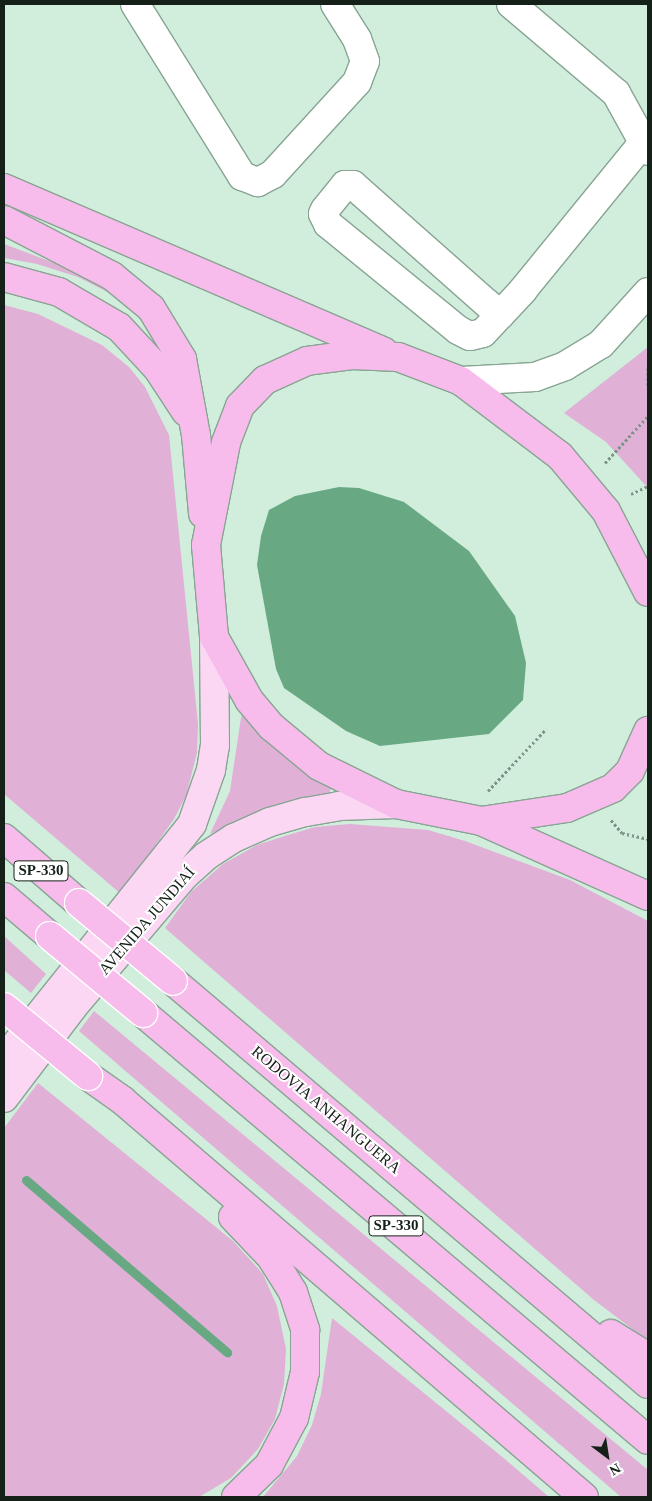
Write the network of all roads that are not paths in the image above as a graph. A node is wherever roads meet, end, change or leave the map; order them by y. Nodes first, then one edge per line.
1 (135, 4) edge
2 (335, 4) edge
3 (511, 4) edge
4 (646, 147) edge
5 (5, 188) edge
6 (4, 220) edge
7 (4, 277) edge
8 (648, 292) edge
9 (500, 315) junction
10 (398, 357) junction
11 (460, 381) junction
12 (196, 435) junction
13 (206, 545) junction
14 (648, 592) edge
15 (214, 637) junction
16 (648, 731) edge
17 (396, 804) junction
18 (482, 821) junction
19 (4, 838) edge
20 (648, 896) edge
21 (4, 897) edge
22 (4, 1007) edge
23 (4, 1059) edge
24 (4, 1098) edge
25 (122, 1100) junction
26 (546, 1295) junction
27 (648, 1357) edge
28 (648, 1384) edge
29 (648, 1440) edge
30 (236, 1497) edge
31 (584, 1497) edge

1 - 2 street
3 - 4 street
4 - 9 street
5 - 10 highway
6 - 12 highway
7 - 12 highway
8 - 11 street
9 - 9 street
10 - 11 highway
10 - 13 highway
11 - 14 highway
12 - 13 highway
13 - 15 highway
15 - 17 highway
15 - 23 main road, AVENIDA JUNDIAÍ
16 - 18 highway
17 - 18 highway
17 - 24 main road, AVENIDA JUNDIAÍ
18 - 20 highway
19 - 26 highway, RODOVIA ANHANGUERA / SP-330, bridge
21 - 29 highway, SP-330, bridge
22 - 25 highway, bridge
25 - 30 highway
25 - 31 highway
26 - 27 highway
26 - 28 highway, RODOVIA ANHANGUERA / SP-330

